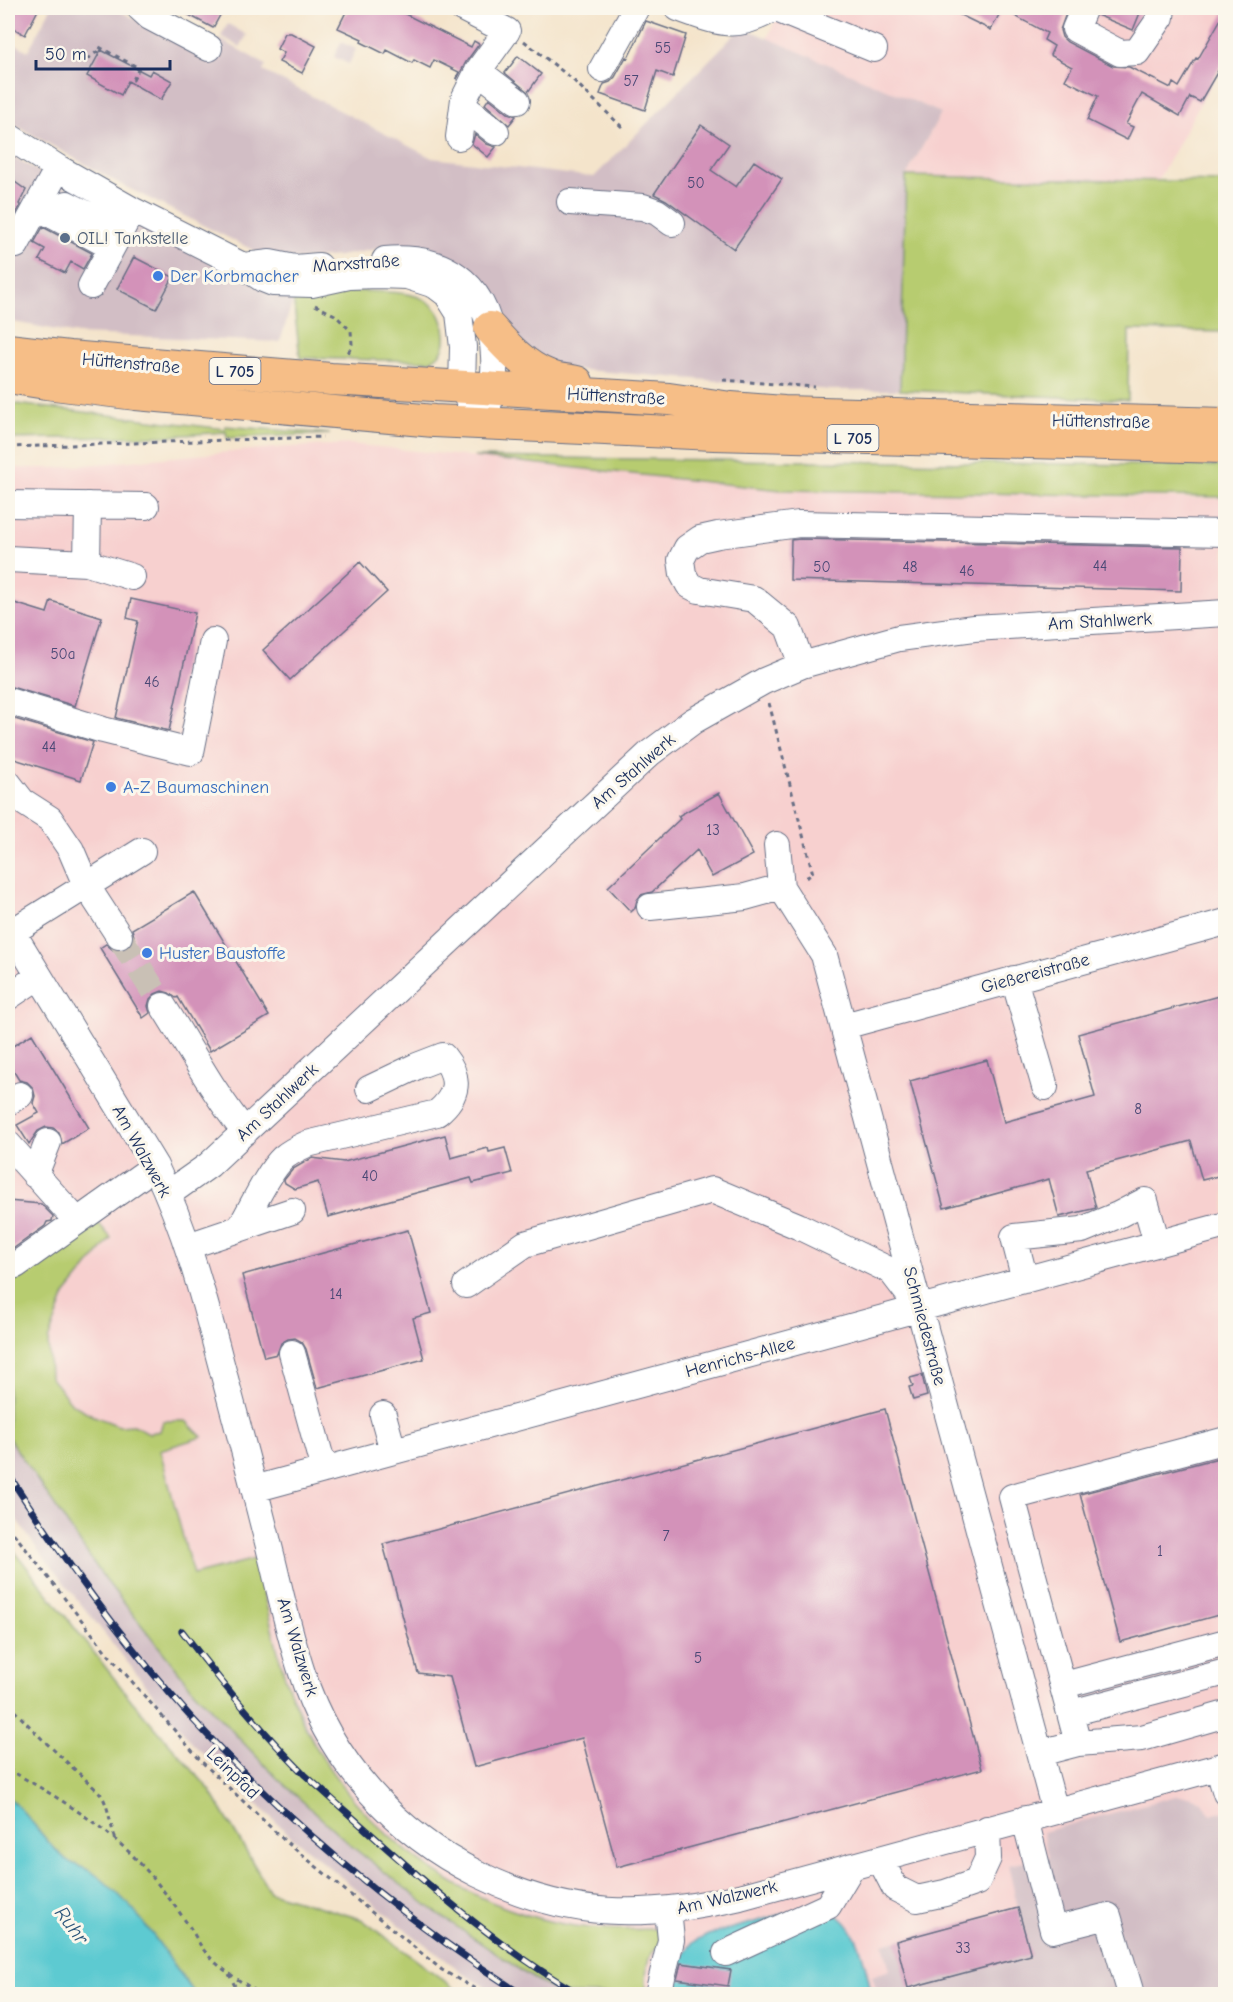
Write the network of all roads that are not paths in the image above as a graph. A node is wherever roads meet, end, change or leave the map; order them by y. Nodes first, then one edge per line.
1 (140, 8) edge
2 (462, 8) edge
3 (636, 8) edge
4 (678, 8) edge
5 (774, 8) edge
6 (1084, 8) edge
7 (1162, 8) edge
8 (209, 48) dead end
9 (874, 49) dead end
10 (602, 69) dead end
11 (478, 71) junction
12 (517, 101) dead end
13 (463, 106) junction
14 (496, 132) dead end
15 (8, 136) edge
16 (459, 137) dead end
17 (58, 168) junction
18 (41, 200) junction
19 (570, 202) dead end
20 (672, 223) dead end
21 (121, 229) junction
22 (16, 245) dead end
23 (243, 266) junction
24 (91, 286) dead end
25 (490, 328) junction
26 (8, 350) edge
27 (8, 377) edge
28 (462, 388) junction
29 (493, 390) junction
30 (669, 399) junction
31 (481, 423) junction
32 (1226, 424) edge
33 (1226, 447) edge
34 (8, 504) edge
35 (88, 505) junction
36 (146, 506) dead end
37 (1226, 533) edge
38 (8, 559) edge
39 (87, 563) junction
40 (132, 577) dead end
41 (1226, 613) edge
42 (213, 641) dead end
43 (802, 665) junction
44 (8, 701) edge
45 (8, 783) edge
46 (777, 845) dead end
47 (142, 851) dead end
48 (86, 885) junction
49 (781, 887) junction
50 (650, 907) dead end
51 (1226, 922) edge
52 (10, 928) edge
53 (119, 936) tunnel mouth
54 (39, 976) junction
55 (1014, 979) junction
56 (9, 996) edge
57 (163, 1006) tunnel mouth
58 (844, 1026) junction
59 (1045, 1087) dead end
60 (369, 1089) dead end
61 (246, 1132) junction
62 (48, 1142) dead end
63 (8, 1144) edge
64 (155, 1166) junction
65 (35, 1175) junction
66 (168, 1194) junction
67 (292, 1211) dead end
68 (77, 1221) junction
69 (1226, 1225) edge
70 (240, 1228) junction
71 (1157, 1243) junction
72 (188, 1246) junction
73 (8, 1266) edge
74 (1025, 1280) junction
75 (466, 1285) dead end
76 (920, 1308) junction
77 (292, 1353) dead end
78 (383, 1415) dead end
79 (1226, 1440) edge
80 (393, 1451) junction
81 (324, 1470) junction
82 (254, 1489) junction
83 (1038, 1595) junction
84 (999, 1606) junction
85 (1226, 1642) edge
86 (1226, 1672) edge
87 (1064, 1685) junction
88 (1071, 1713) junction
89 (1226, 1714) edge
90 (1078, 1743) junction
91 (1040, 1754) junction
92 (1222, 1766) edge
93 (1226, 1793) edge
94 (1055, 1811) junction
95 (1025, 1819) junction
96 (987, 1829) junction
97 (880, 1859) junction
98 (852, 1866) junction
99 (666, 1925) junction
100 (726, 1953) dead end
101 (658, 1995) edge
102 (1131, 1995) edge

1 - 8 street
2 - 11 street
3 - 10 street
4 - 5 street
5 - 9 street
6 - 7 street
11 - 12 street
11 - 13 street
13 - 14 street
13 - 16 street
15 - 17 street, Marxstraße
17 - 18 street
17 - 21 street, Marxstraße
18 - 21 street
18 - 22 street
19 - 20 street
21 - 23 street, Marxstraße
21 - 24 street
23 - 25 street, Marxstraße
23 - 28 street, Marxstraße
25 - 29 street, Marxstraße
25 - 30 main road, L 705
26 - 28 main road, Hüttenstraße / L 705
27 - 31 main road, Hüttenstraße / L 705
28 - 29 main road, Hüttenstraße / L 705
28 - 31 street, Marxstraße
29 - 30 main road, Hüttenstraße / L 705
29 - 31 street, Marxstraße
30 - 32 main road, Hüttenstraße / L 705
31 - 33 main road, Hüttenstraße / L 705
34 - 35 street
35 - 36 street
35 - 39 street
37 - 43 street
38 - 39 street
39 - 40 street
41 - 43 street, Am Stahlwerk
42 - 44 street
43 - 61 street, Am Stahlwerk
45 - 48 street
46 - 49 street
47 - 48 street
48 - 52 street
48 - 53 street
49 - 50 street
49 - 58 street, Schmiedestraße
51 - 55 street, Gießereistraße
52 - 54 street, Am Walzwerk
54 - 56 street
54 - 64 street, Am Walzwerk
55 - 58 street, Gießereistraße
55 - 59 street
57 - 61 street
58 - 76 street, Schmiedestraße
60 - 70 street
61 - 66 street, Am Stahlwerk
62 - 65 street
63 - 65 street
64 - 66 street, Am Walzwerk
64 - 68 street
65 - 68 street
66 - 72 street, Am Walzwerk
67 - 70 street
68 - 73 street
69 - 71 street, Henrichs-Allee
70 - 72 street
71 - 74 street, Henrichs-Allee
71 - 74 street
72 - 82 street, Am Walzwerk
74 - 76 street, Henrichs-Allee
75 - 76 street
76 - 80 street, Henrichs-Allee
76 - 84 street, Schmiedestraße
77 - 81 street
78 - 80 street
79 - 83 street
80 - 81 street, Henrichs-Allee
81 - 82 street, Henrichs-Allee
82 - 99 street, Am Walzwerk
83 - 84 street
83 - 87 street
84 - 91 street, Schmiedestraße
85 - 87 street
86 - 88 street
87 - 88 street
88 - 90 street
89 - 90 street
90 - 91 street
91 - 94 street, Schmiedestraße
92 - 93 street
92 - 94 street, Am Walzwerk
94 - 95 street, Am Walzwerk
95 - 96 street, Am Walzwerk
95 - 102 street
96 - 97 street, Am Walzwerk
96 - 97 street
97 - 98 street, Am Walzwerk
98 - 99 street, Am Walzwerk
98 - 100 street
99 - 101 street

